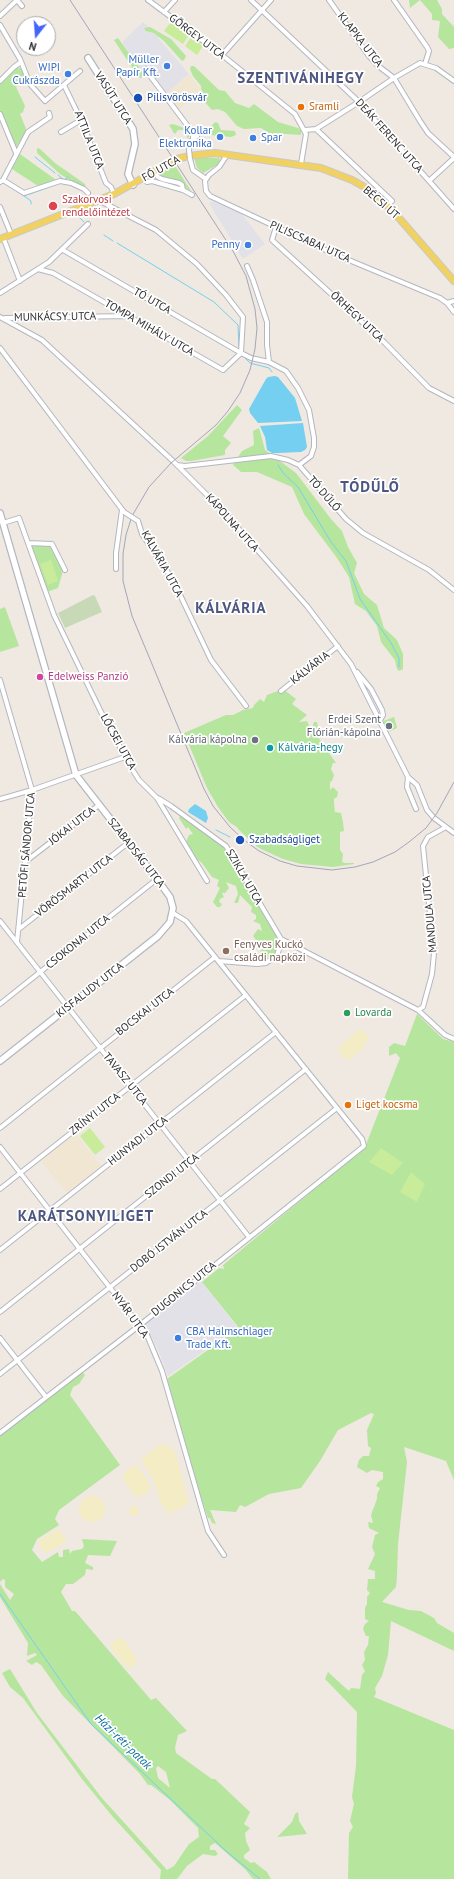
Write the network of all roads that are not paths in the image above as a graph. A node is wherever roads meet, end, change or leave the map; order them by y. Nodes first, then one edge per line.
1 (17, 0) edge
2 (148, 0) edge
3 (175, 0) edge
4 (251, 0) edge
5 (271, 0) edge
6 (329, 0) edge
7 (394, 0) edge
8 (22, 6) dead end
9 (262, 9) junction
10 (164, 12) junction
11 (0, 16) edge
12 (0, 25) edge
13 (222, 55) junction
14 (88, 58) dead end
15 (21, 62) junction
16 (425, 64) junction
17 (145, 69) dead end
18 (80, 71) dead end
19 (394, 78) junction
20 (454, 80) edge
21 (0, 81) edge
22 (64, 85) junction
23 (359, 102) junction
24 (49, 113) dead end
25 (0, 114) edge
26 (81, 120) junction
27 (316, 129) junction
28 (305, 130) junction
29 (61, 132) dead end
30 (16, 153) junction
31 (227, 155) junction
32 (237, 156) joint
33 (454, 158) edge
34 (301, 164) junction
35 (154, 171) junction
36 (206, 179) junction
37 (2, 181) edge
38 (429, 181) junction
39 (147, 182) dead end
40 (133, 185) junction
41 (183, 190) junction
42 (88, 193) dead end
43 (114, 194) junction
44 (192, 195) dead end
45 (102, 200) junction
46 (387, 206) junction
47 (0, 207) edge
48 (454, 209) edge
49 (88, 224) dead end
50 (276, 227) junction
51 (10, 234) junction
52 (2, 238) edge
53 (63, 250) junction
54 (49, 262) junction
55 (247, 266) dead end
56 (38, 270) junction
57 (53, 273) junction
58 (20, 281) junction
59 (454, 281) edge
60 (0, 293) edge
61 (454, 301) edge
62 (447, 303) junction
63 (454, 312) edge
64 (129, 316) junction
65 (2, 318) edge
66 (24, 318) junction
67 (19, 326) junction
68 (0, 348) edge
69 (241, 353) junction
70 (269, 362) junction
71 (454, 401) edge
72 (176, 465) junction
73 (299, 465) junction
74 (123, 511) junction
75 (0, 515) edge
76 (3, 523) junction
77 (28, 543) junction
78 (116, 569) dead end
79 (65, 570) dead end
80 (454, 590) edge
81 (338, 646) junction
82 (353, 668) junction
83 (0, 680) edge
84 (281, 691) dead end
85 (374, 694) junction
86 (368, 697) junction
87 (380, 705) junction
88 (246, 706) dead end
89 (373, 708) junction
90 (379, 722) junction
91 (125, 757) junction
92 (76, 775) junction
93 (408, 777) junction
94 (32, 790) junction
95 (157, 798) junction
96 (0, 799) edge
97 (99, 805) junction
98 (416, 809) dead end
99 (446, 827) junction
100 (454, 833) edge
101 (128, 843) junction
102 (25, 862) junction
103 (156, 879) junction
104 (207, 881) dead end
105 (173, 913) junction
106 (0, 921) edge
107 (19, 929) junction
108 (281, 939) junction
109 (18, 942) junction
110 (216, 957) junction
111 (219, 961) junction
112 (41, 972) junction
113 (246, 995) junction
114 (0, 1004) edge
115 (68, 1007) junction
116 (418, 1010) junction
117 (276, 1032) junction
118 (454, 1039) edge
119 (100, 1048) junction
120 (0, 1061) edge
121 (306, 1069) junction
122 (130, 1086) junction
123 (337, 1108) junction
124 (160, 1123) junction
125 (0, 1128) edge
126 (0, 1147) edge
127 (191, 1162) junction
128 (20, 1173) junction
129 (0, 1189) edge
130 (221, 1200) junction
131 (50, 1211) junction
132 (249, 1237) junction
133 (80, 1249) junction
134 (0, 1250) edge
135 (110, 1287) junction
136 (0, 1312) edge
137 (140, 1324) junction
138 (0, 1338) edge
139 (17, 1360) junction
140 (0, 1374) edge
141 (46, 1397) junction
142 (0, 1433) edge
143 (224, 1555) dead end

1 - 8 street
1 - 11 street
2 - 10 street, GÖRGEY UTCA
3 - 10 street
4 - 9 street, DEÁK FERENC UTCA
5 - 9 street
6 - 19 street, KLAPKA UTCA
7 - 16 street
9 - 13 street
9 - 23 street, DEÁK FERENC UTCA
10 - 13 street, GÖRGEY UTCA
12 - 15 street
13 - 28 street, GÖRGEY UTCA
14 - 40 street, VASÚT UTCA
15 - 21 street
15 - 22 street
16 - 19 street
16 - 20 street
17 - 36 street, bridge
18 - 22 street
19 - 23 street
19 - 33 street
22 - 26 street, ATTILA UTCA
23 - 27 street
23 - 38 street, DEÁK FERENC UTCA
24 - 30 street
25 - 30 street
26 - 29 street
26 - 43 street, ATTILA UTCA
27 - 28 street
27 - 46 street
28 - 34 street
30 - 37 street
31 - 32 main road, FŐ UTCA
31 - 35 main road, FŐ UTCA
31 - 36 street
32 - 34 main road, BÉCSI ÚT
33 - 38 street
34 - 46 main road, BÉCSI ÚT
35 - 40 main road, FŐ UTCA
35 - 41 street
36 - 50 street, PILISCSABAI UTCA
37 - 42 street
38 - 48 street, DEÁK FERENC UTCA
39 - 41 street
40 - 43 main road, FŐ UTCA
41 - 44 street
43 - 45 main road, FŐ UTCA
45 - 51 main road, FŐ UTCA
45 - 69 street
46 - 59 main road, BÉCSI ÚT
47 - 51 street
49 - 53 street
50 - 62 street, PILISCSABAI UTCA
50 - 71 street, ŐRHEGY UTCA
51 - 52 main road, FŐ UTCA
52 - 58 street
53 - 54 street
53 - 69 street, TÓ UTCA
54 - 56 street
54 - 57 street
55 - 70 street
56 - 57 street, TOMPA MIHÁLY UTCA
56 - 58 street
57 - 64 street, TOMPA MIHÁLY UTCA
58 - 60 street
61 - 62 street
62 - 63 street, PILISCSABAI UTCA
64 - 66 street, MUNKÁCSY UTCA
64 - 69 street, TOMPA MIHÁLY UTCA
65 - 66 street, MUNKÁCSY UTCA
65 - 67 street, KÁPOLNA UTCA
66 - 67 street
67 - 72 street, KÁPOLNA UTCA
68 - 74 street, KÁLVÁRIA UTCA
69 - 70 street, TÓ UTCA
70 - 73 street, TÓ UTCA
72 - 73 street, TÓ DŰLŐ
72 - 81 street, KÁPOLNA UTCA
73 - 80 street, TÓ DŰLŐ
74 - 78 street
74 - 88 street, KÁLVÁRIA UTCA, bridge
75 - 76 street, SZABADSÁG UTCA
76 - 77 street
76 - 92 street, SZABADSÁG UTCA
77 - 79 street
77 - 91 street, LŐCSEI UTCA
81 - 82 street, KÁPOLNA UTCA
81 - 84 street, KÁLVÁRIA
82 - 85 street
82 - 86 street, KÁPOLNA UTCA
83 - 94 street, PETŐFI SÁNDOR UTCA
85 - 86 street
85 - 87 street
86 - 89 street, KÁPOLNA UTCA
87 - 89 street
87 - 90 street
89 - 90 street, KÁPOLNA UTCA
90 - 93 street, KÁPOLNA UTCA
91 - 92 street
91 - 95 street, LŐCSEI UTCA
92 - 94 street
92 - 97 street, SZABADSÁG UTCA
93 - 98 street, KÁPOLNA UTCA
93 - 99 street, KÁPOLNA UTCA
94 - 96 street
94 - 102 street, PETŐFI SÁNDOR UTCA
95 - 104 street, LŐCSEI UTCA
95 - 108 street, SZIKLA UTCA
97 - 101 street, SZABADSÁG UTCA
97 - 102 street, JÓKAI UTCA
99 - 100 street
99 - 116 street, MANDULA UTCA
101 - 103 street, SZABADSÁG UTCA
101 - 107 street, VÖRÖSMARTY UTCA
102 - 107 street, PETŐFI SÁNDOR UTCA
103 - 105 street, SZABADSÁG UTCA
103 - 112 street, CSOKONAI UTCA
105 - 110 street
105 - 115 street, KISFALUDY UTCA
106 - 109 street, TAVASZ UTCA
107 - 109 street, PETŐFI SÁNDOR UTCA
108 - 111 street
108 - 116 street
109 - 112 street, TAVASZ UTCA
110 - 111 street
110 - 119 street, BOCSKAI UTCA
111 - 113 street
112 - 114 street, CSOKONAI UTCA
112 - 115 street, TAVASZ UTCA
113 - 117 street
113 - 122 street, ZRÍNYI UTCA
115 - 119 street, TAVASZ UTCA
115 - 120 street, KISFALUDY UTCA
116 - 118 street
117 - 121 street
117 - 124 street, HUNYADI UTCA
119 - 122 street, TAVASZ UTCA
119 - 125 street, BOCSKAI UTCA
121 - 123 street
121 - 127 street, SZONDI UTCA
122 - 124 street, TAVASZ UTCA
122 - 128 street, ZRÍNYI UTCA
123 - 130 street, DOBÓ ISTVÁN UTCA
123 - 132 street, DUGONICS UTCA
124 - 127 street, TAVASZ UTCA
124 - 131 street, HUNYADI UTCA
126 - 128 street, NYÁR UTCA
127 - 130 street, TAVASZ UTCA
127 - 133 street, SZONDI UTCA
128 - 129 street, ZRÍNYI UTCA
128 - 131 street, NYÁR UTCA
130 - 132 street, TAVASZ UTCA
130 - 135 street, DOBÓ ISTVÁN UTCA
131 - 133 street, NYÁR UTCA
131 - 134 street, HUNYADI UTCA
132 - 137 street, DUGONICS UTCA
133 - 135 street, NYÁR UTCA
133 - 136 street, SZONDI UTCA
135 - 137 street, NYÁR UTCA
135 - 139 street, DOBÓ ISTVÁN UTCA
137 - 141 street, DUGONICS UTCA
137 - 143 street, NYÁR UTCA
138 - 139 street
139 - 140 street, DOBÓ ISTVÁN UTCA
139 - 141 street
141 - 142 street, DUGONICS UTCA

